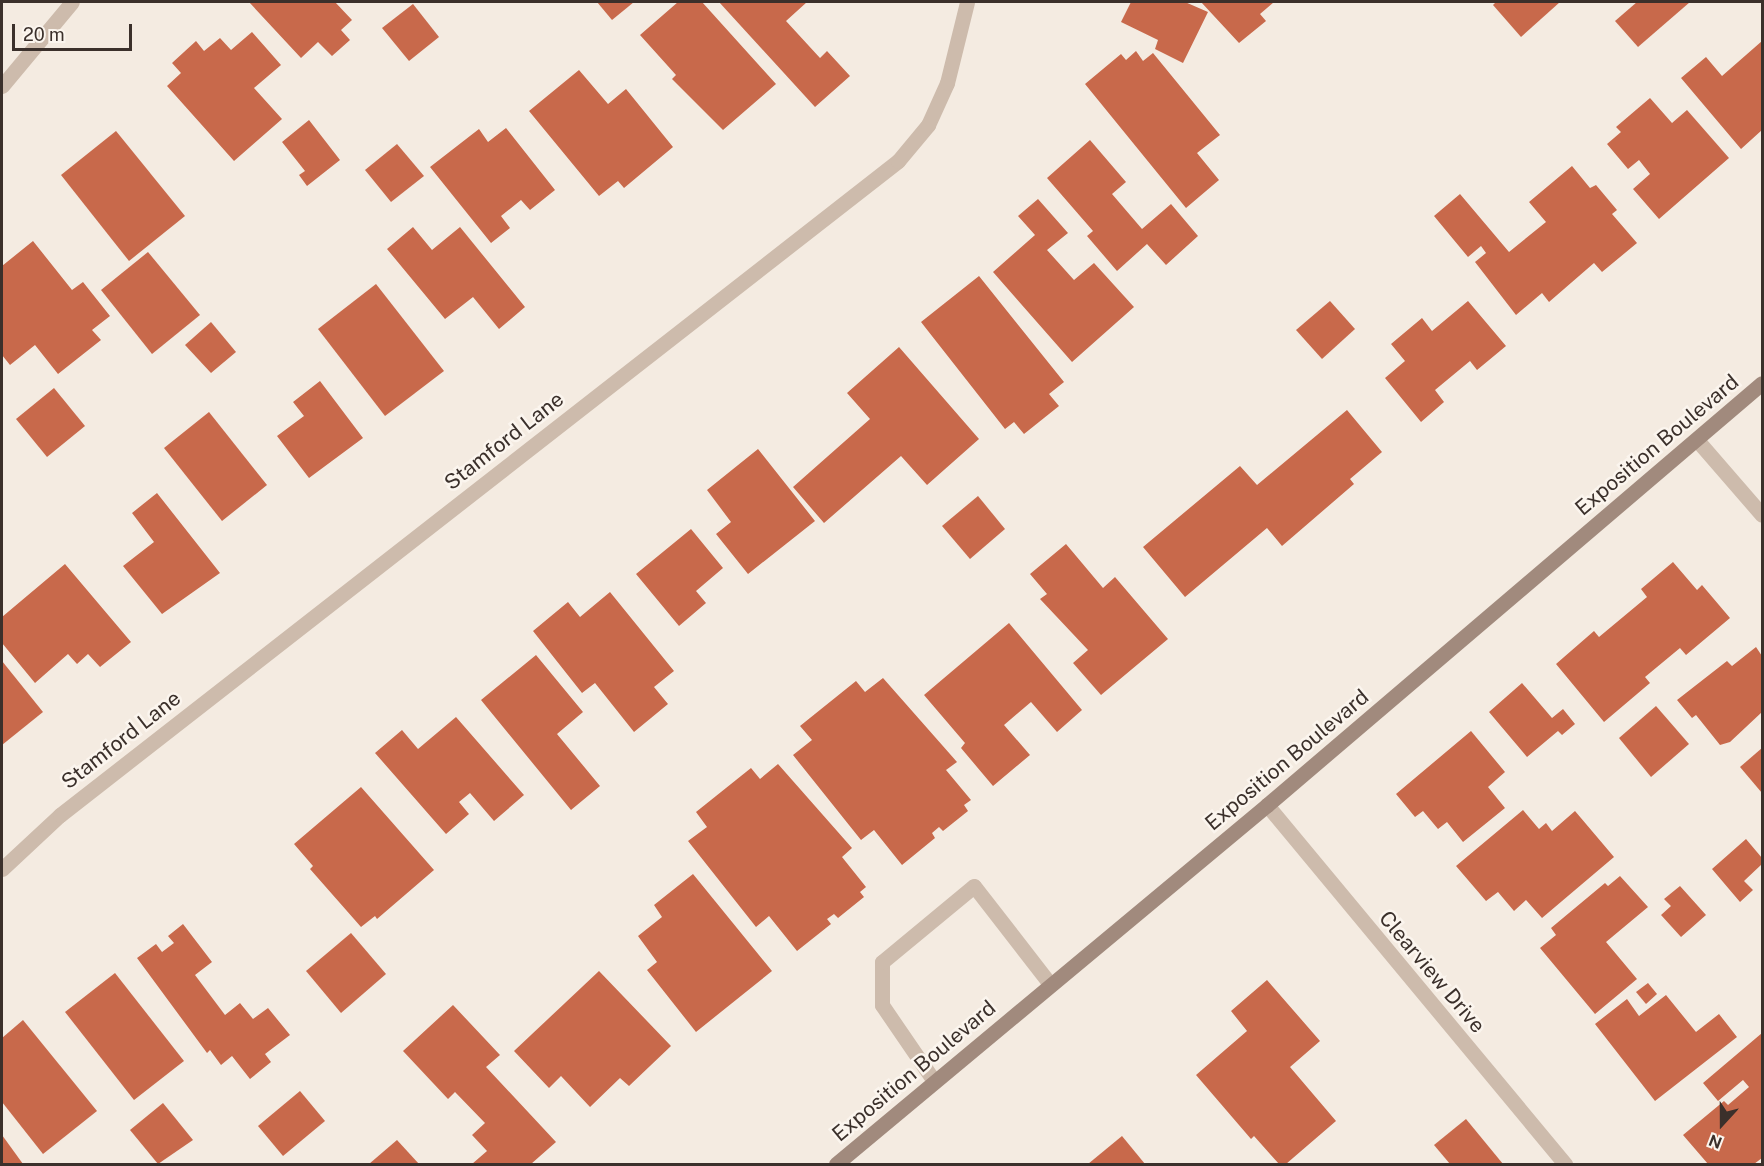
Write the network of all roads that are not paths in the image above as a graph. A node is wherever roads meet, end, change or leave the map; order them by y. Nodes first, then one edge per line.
1 (72, 2) edge
2 (967, 2) edge
3 (2, 86) edge
4 (1762, 384) edge
5 (1697, 440) junction
6 (1762, 515) edge
7 (1267, 805) junction
8 (2, 868) edge
9 (1050, 984) junction
10 (934, 1081) junction
11 (836, 1164) edge
12 (1565, 1164) edge

1 - 3 street
2 - 8 street, Stamford Lane
4 - 5 street, Exposition Boulevard
5 - 6 street
5 - 7 street, Exposition Boulevard
7 - 9 street, Exposition Boulevard
7 - 12 street, Clearview Drive
9 - 10 street, Exposition Boulevard
9 - 10 street
10 - 11 street, Exposition Boulevard

